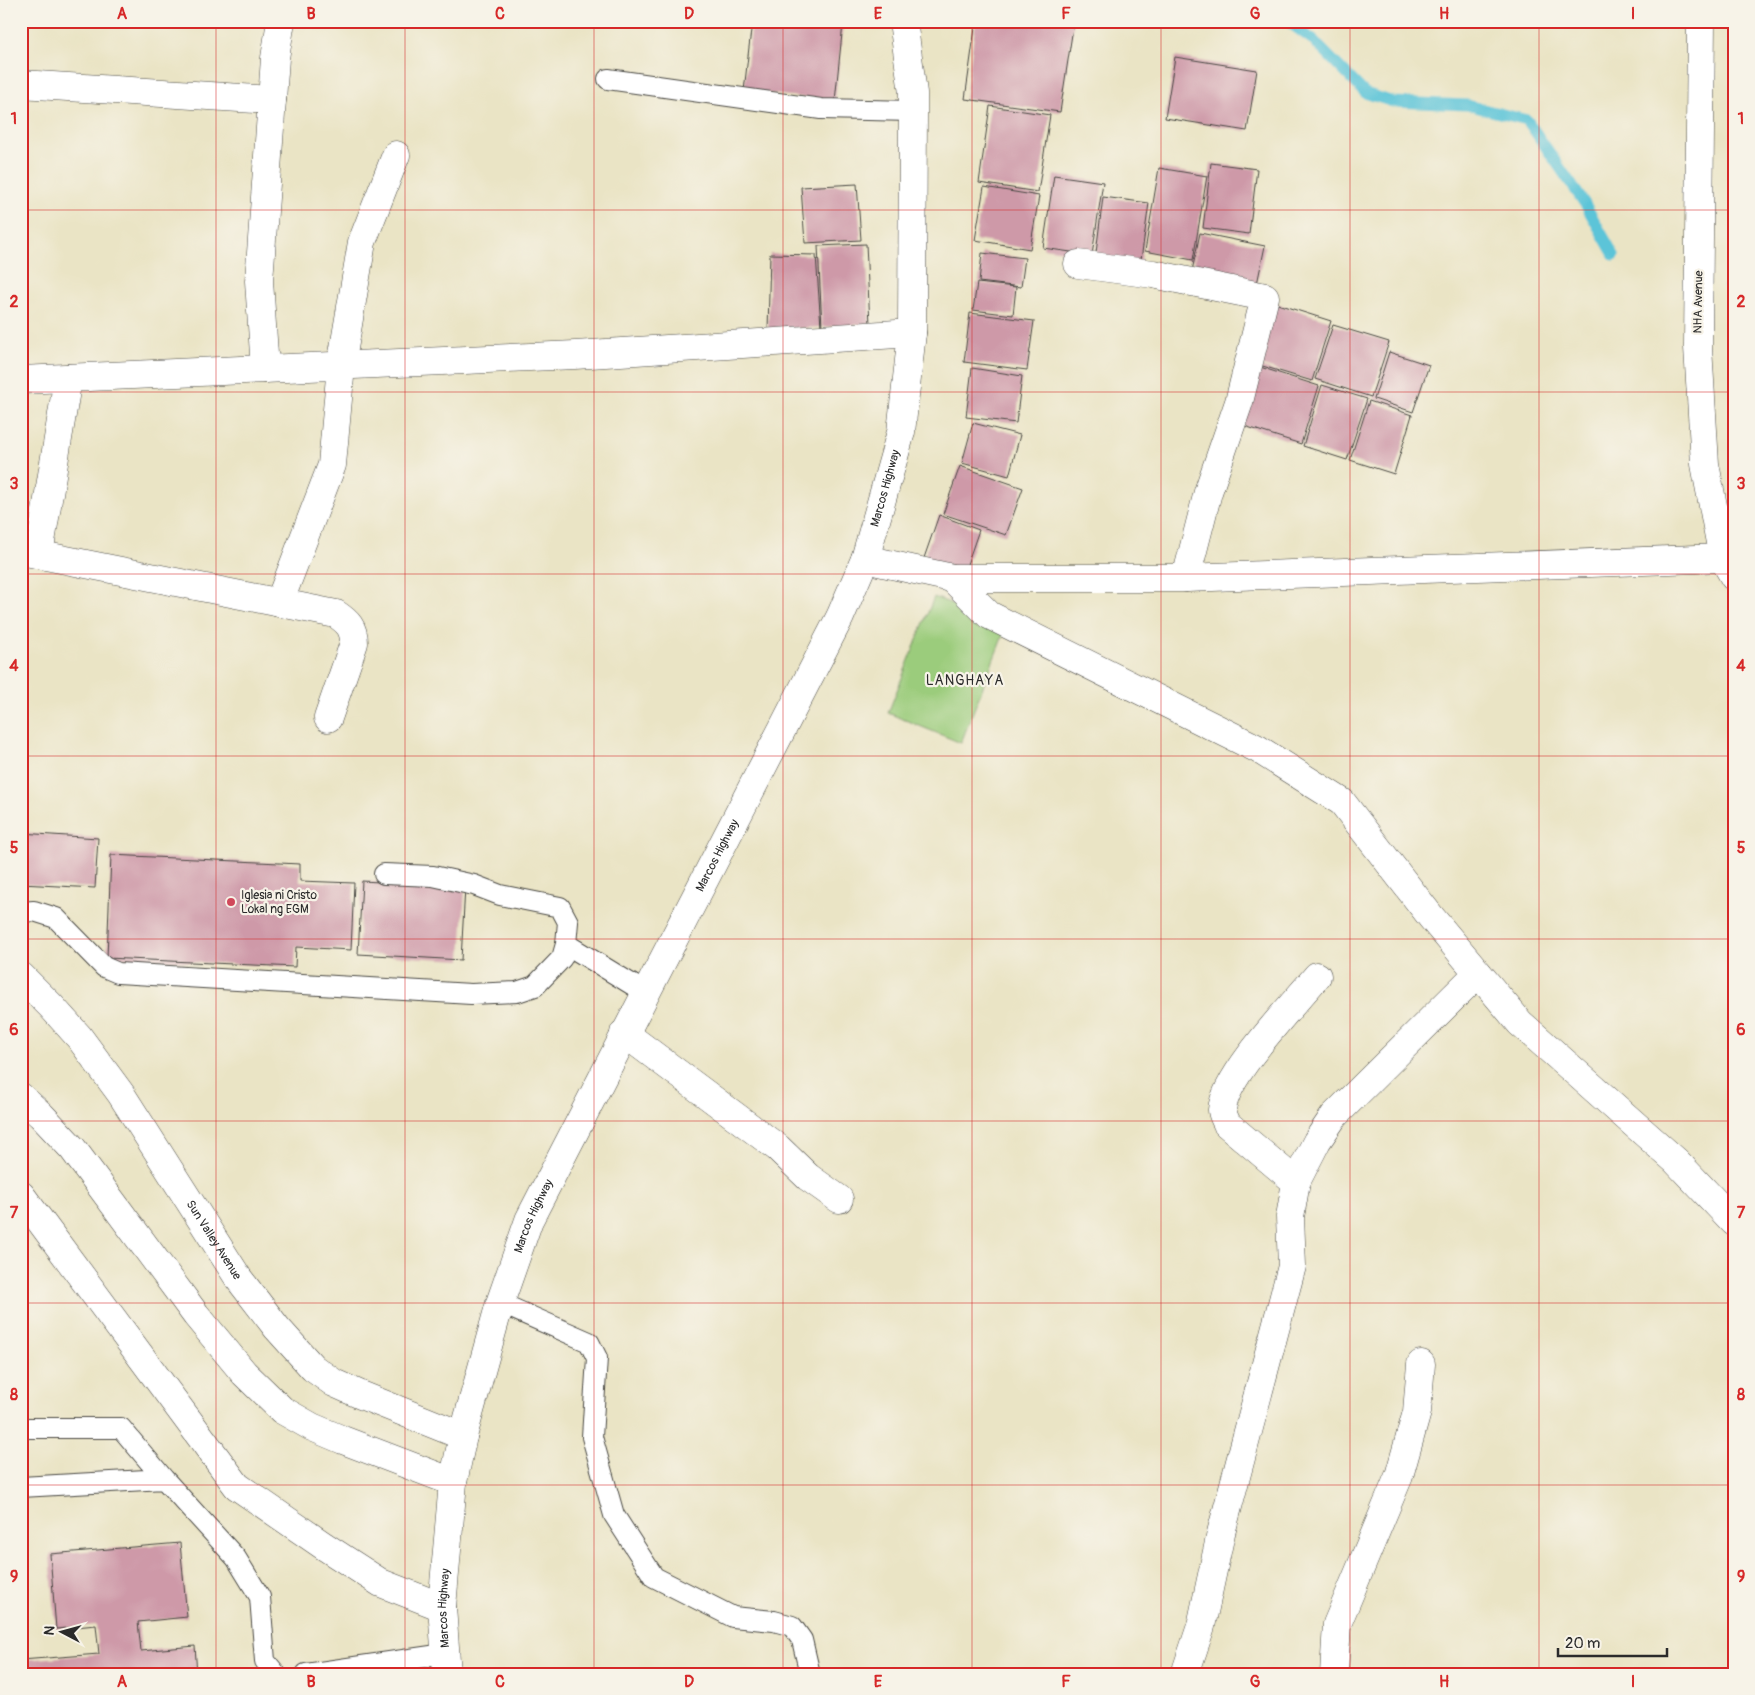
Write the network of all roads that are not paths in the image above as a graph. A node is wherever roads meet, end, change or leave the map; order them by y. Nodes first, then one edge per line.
1 (281, 21) edge
2 (903, 21) edge
3 (1701, 21) edge
4 (608, 79) dead end
5 (21, 84) edge
6 (272, 100) junction
7 (913, 111) junction
8 (396, 155) dead end
9 (1078, 264) dead end
10 (912, 333) junction
11 (341, 366) junction
12 (265, 369) junction
13 (68, 378) junction
14 (21, 380) edge
15 (30, 552) edge
16 (865, 559) junction
17 (1728, 568) edge
18 (952, 578) junction
19 (1186, 578) junction
20 (279, 604) junction
21 (328, 718) dead end
22 (384, 874) dead end
23 (21, 912) edge
24 (566, 944) junction
25 (1478, 973) junction
26 (21, 976) edge
27 (1317, 976) dead end
28 (646, 993) junction
29 (624, 1033) junction
30 (21, 1097) edge
31 (1296, 1182) junction
32 (21, 1195) edge
33 (839, 1199) dead end
34 (1734, 1222) edge
35 (500, 1303) junction
36 (1421, 1364) dead end
37 (21, 1428) edge
38 (463, 1436) junction
39 (164, 1479) junction
40 (453, 1482) junction
41 (21, 1487) edge
42 (442, 1607) junction
43 (446, 1664) edge
44 (276, 1674) edge
45 (306, 1674) edge
46 (810, 1674) edge
47 (1185, 1674) edge
48 (1334, 1674) edge

1 - 6 street
2 - 7 street, Marcos Highway
3 - 17 street, NHA Avenue
4 - 7 lane
5 - 6 street
6 - 12 street
7 - 10 street, Marcos Highway
8 - 11 street
9 - 19 street
10 - 11 street
10 - 16 street, Marcos Highway
11 - 12 street
11 - 20 street
12 - 13 street
13 - 14 street
13 - 15 street
15 - 20 street
16 - 18 street
16 - 28 street, Marcos Highway
17 - 19 street
18 - 19 street
18 - 25 street
20 - 21 street
22 - 24 lane
23 - 24 lane
24 - 28 lane
25 - 31 street
25 - 34 street
26 - 38 street, Sun Valley Avenue
27 - 31 street
28 - 29 street, Marcos Highway
29 - 33 street
29 - 35 street, Marcos Highway
30 - 40 street
31 - 47 street
32 - 42 street
35 - 38 street, Marcos Highway
35 - 46 lane
36 - 48 street
37 - 39 lane
38 - 40 street, Marcos Highway
39 - 41 lane
39 - 44 lane
40 - 42 street, Marcos Highway
42 - 43 street, Marcos Highway
43 - 45 lane

